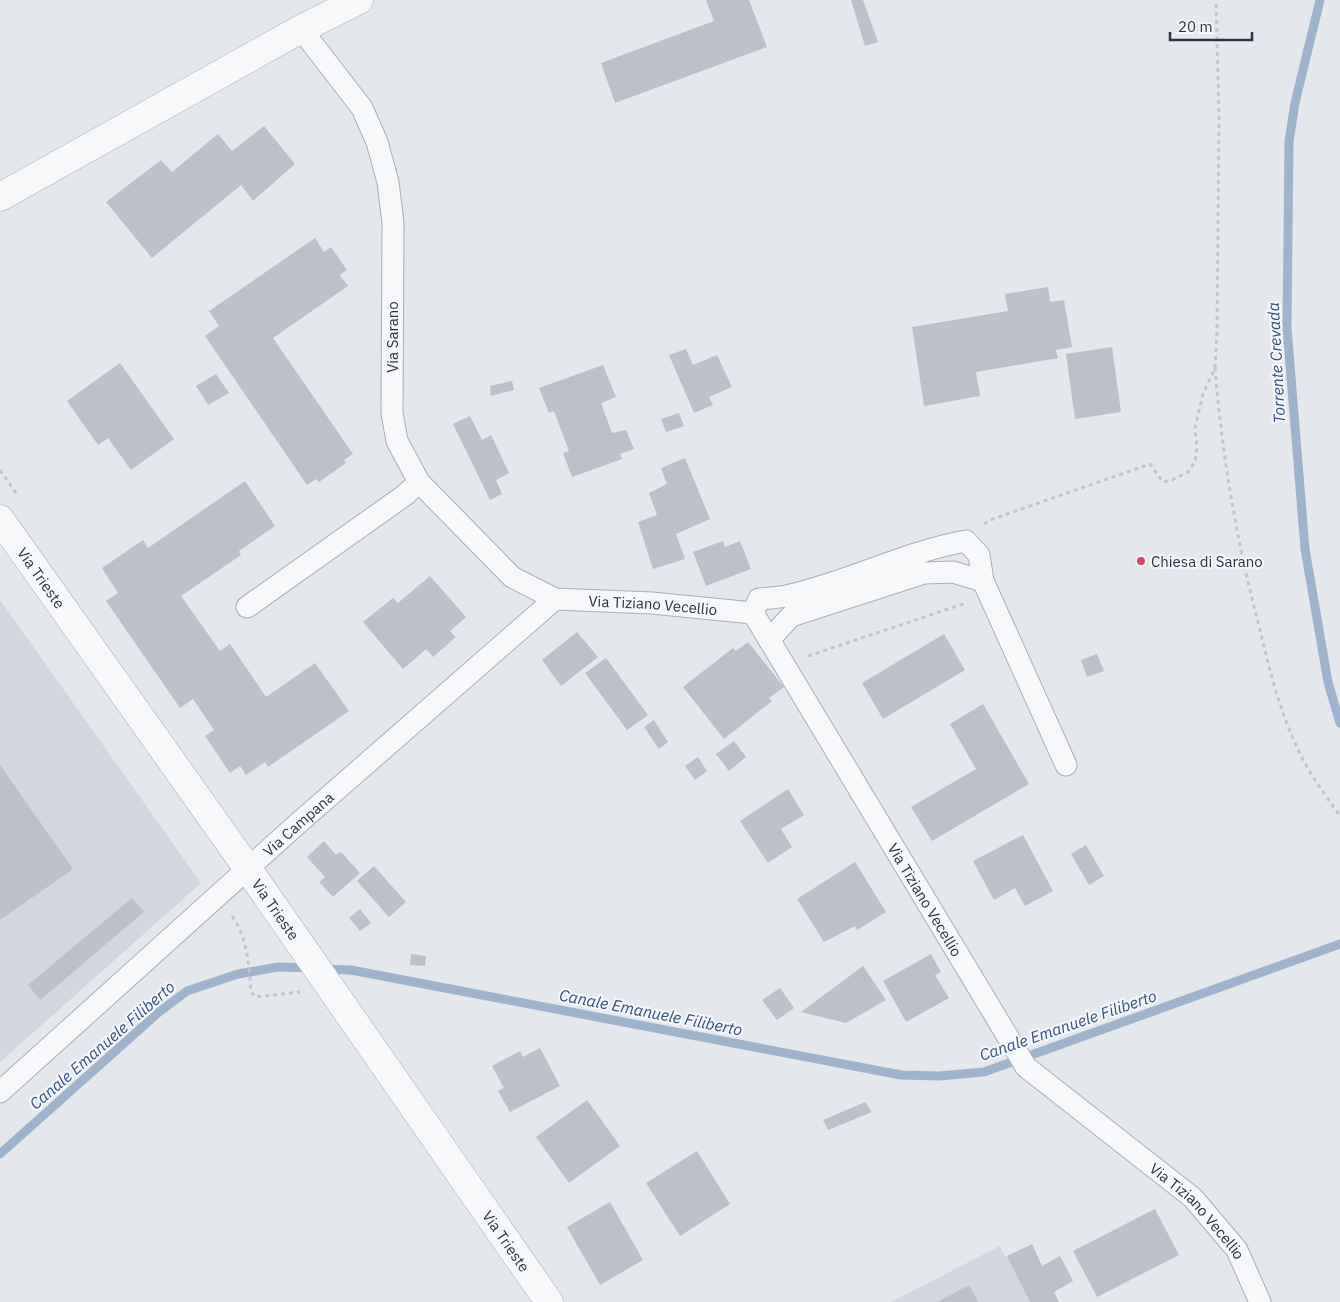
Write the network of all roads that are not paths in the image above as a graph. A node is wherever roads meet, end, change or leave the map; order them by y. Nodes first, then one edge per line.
1 (359, 0) edge
2 (301, 30) junction
3 (0, 197) edge
4 (419, 482) junction
5 (0, 519) edge
6 (986, 588) junction
7 (555, 600) junction
8 (248, 607) dead end
9 (753, 613) junction
10 (769, 640) junction
11 (1066, 765) dead end
12 (248, 868) junction
13 (0, 1092) edge
14 (549, 1302) edge
15 (1260, 1302) edge

1 - 2 street
2 - 3 street
2 - 4 street, Via Sarano
4 - 7 street, Via Sarano
4 - 8 street
5 - 12 street, Via Trieste
6 - 9 street
6 - 10 street
6 - 11 street
7 - 9 street, Via Tiziano Vecellio
7 - 12 street, Via Campana
9 - 10 street, Via Tiziano Vecellio
10 - 15 street, Via Tiziano Vecellio
12 - 13 street, Via Campana
12 - 14 street, Via Trieste

